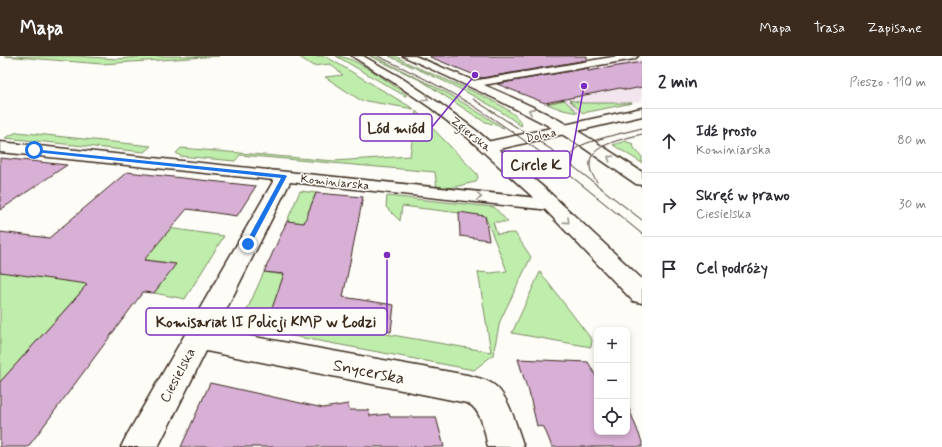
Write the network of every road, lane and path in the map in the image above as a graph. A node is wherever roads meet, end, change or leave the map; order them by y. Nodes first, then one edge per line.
1 (356, 56) edge
2 (407, 56) edge
3 (634, 56) edge
4 (472, 84) junction
5 (642, 112) edge
6 (565, 130) junction
7 (0, 147) edge
8 (487, 147) junction
9 (285, 176) junction
10 (642, 180) edge
11 (550, 204) junction
12 (642, 294) edge
13 (197, 338) junction
14 (139, 447) edge
15 (506, 447) edge

1 -> 8 street, Zgierska
2 - 4 street
3 - 4 street
6 -> 4 street
5 - 6 street, Dolna
6 - 8 street, Dolna
10 -> 6 street
7 - 9 street, Kominiarska
8 - 11 street, Zgierska
9 -> 11 street, Kominiarska
9 - 13 street, Ciesielska
11 -> 12 street, Zgierska
13 - 14 street, Ciesielska
13 - 15 street, Snycerska

